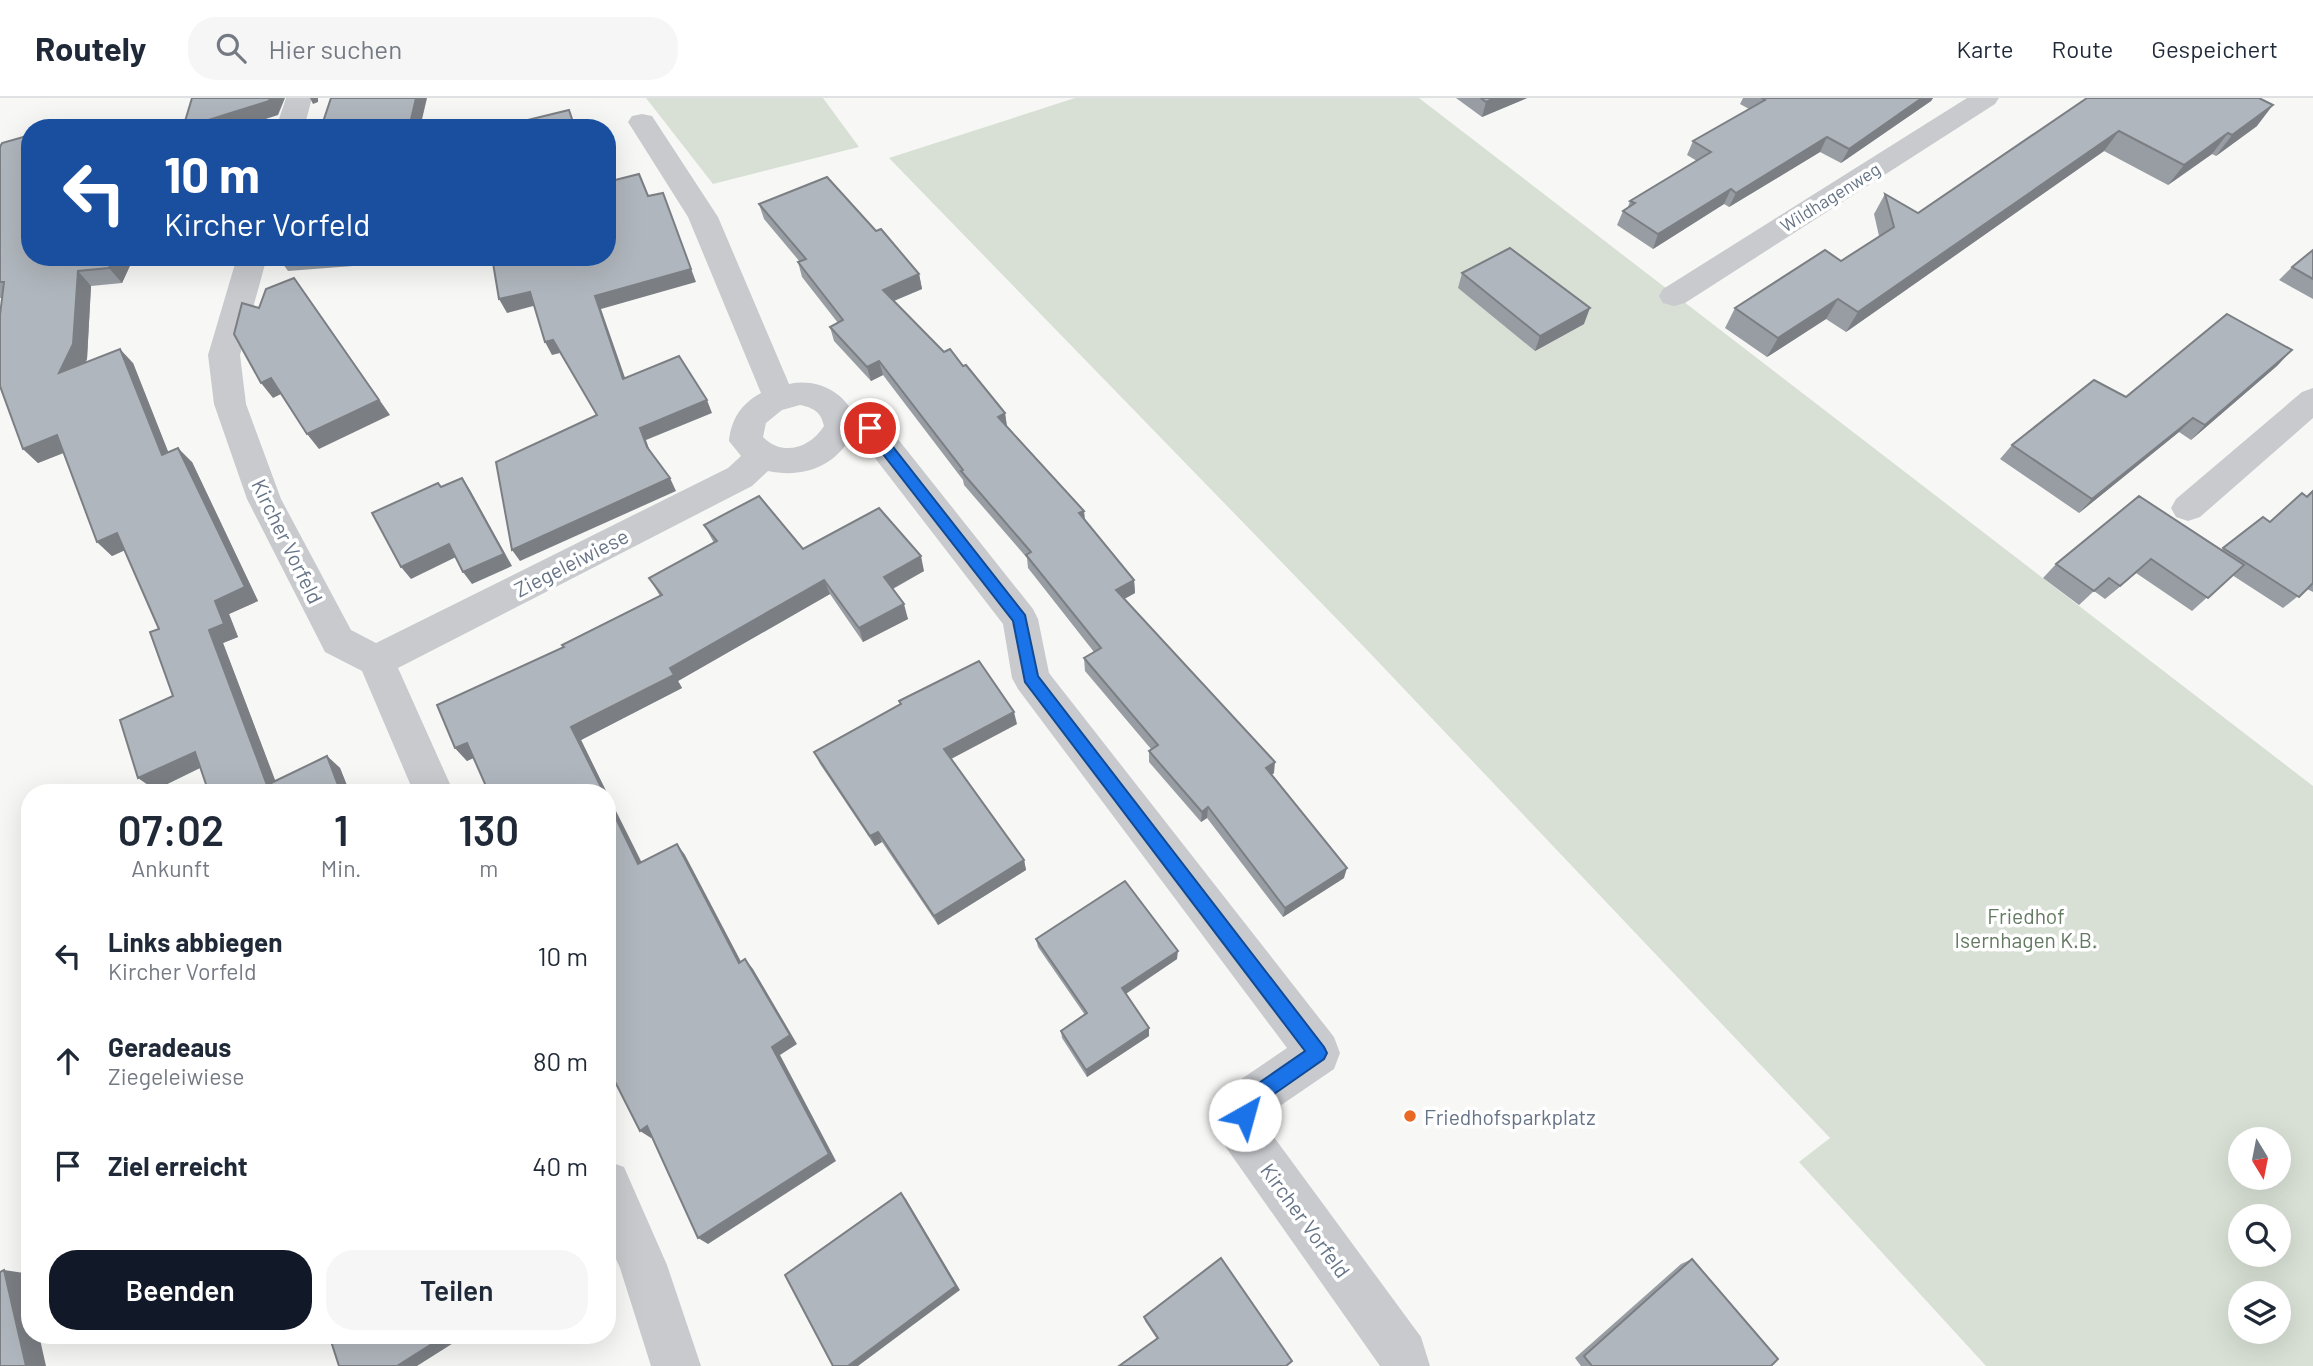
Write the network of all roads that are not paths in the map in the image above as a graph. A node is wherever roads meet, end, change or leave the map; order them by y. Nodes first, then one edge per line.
1 (299, 98) edge
2 (1986, 98) edge
3 (293, 119) edge
4 (642, 122) dead end
5 (250, 266) edge
6 (1674, 296) dead end
7 (779, 397) junction
8 (2313, 400) edge
9 (841, 427) junction
10 (762, 457) junction
11 (2188, 508) dead end
12 (376, 661) junction
13 (430, 784) edge
14 (616, 1204) edge
15 (676, 1366) edge
16 (1405, 1366) edge

1 - 3 street
2 - 6 street, Wildhagenweg
4 - 7 street
5 - 12 street, Kircher Vorfeld
7 - 9 street
7 - 10 street
8 - 11 street
9 - 10 street
9 - 16 street, Kircher Vorfeld
10 - 12 street, Ziegeleiwiese
12 - 13 street
14 - 15 street

